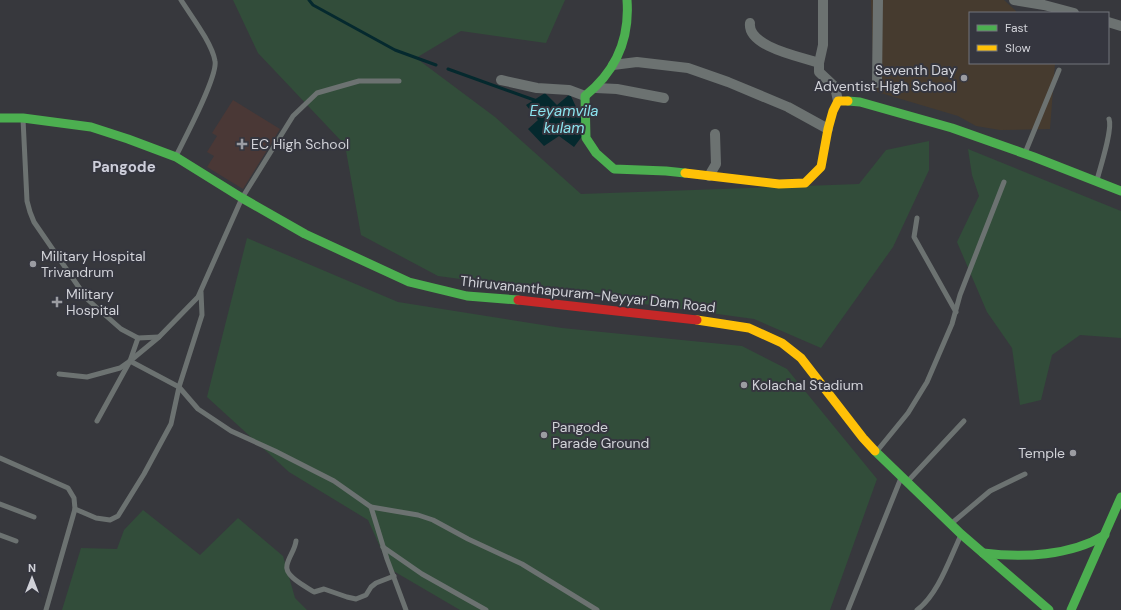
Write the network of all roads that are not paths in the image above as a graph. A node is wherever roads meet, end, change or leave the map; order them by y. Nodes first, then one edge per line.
1 (181, 0) edge
2 (627, 0) edge
3 (823, 0) edge
4 (878, 0) edge
5 (1014, 0) edge
6 (1070, 12) edge
7 (1109, 22) edge
8 (750, 23) dead end
9 (1121, 26) edge
10 (819, 63) junction
11 (613, 65) junction
12 (1059, 70) dead end
13 (501, 80) dead end
14 (399, 81) dead end
15 (877, 83) dead end
16 (596, 88) junction
17 (584, 96) junction
18 (664, 98) dead end
19 (838, 101) junction
20 (0, 118) edge
21 (23, 118) junction
22 (1109, 119) dead end
23 (828, 129) junction
24 (715, 134) dead end
25 (1024, 154) junction
26 (176, 157) junction
27 (709, 176) junction
28 (1096, 181) junction
29 (1004, 182) dead end
30 (1121, 191) edge
31 (242, 198) junction
32 (917, 218) dead end
33 (200, 291) junction
34 (956, 312) junction
35 (138, 338) junction
36 (159, 338) junction
37 (130, 361) junction
38 (59, 374) dead end
39 (179, 387) junction
40 (97, 420) dead end
41 (964, 421) dead end
42 (876, 452) junction
43 (0, 458) edge
44 (1025, 474) dead end
45 (905, 479) junction
46 (1121, 497) edge
47 (0, 504) edge
48 (371, 508) junction
49 (75, 509) junction
50 (34, 517) dead end
51 (951, 523) junction
52 (961, 534) junction
53 (0, 535) edge
54 (1105, 535) junction
55 (16, 541) dead end
56 (296, 541) dead end
57 (383, 547) junction
58 (983, 553) junction
59 (394, 576) junction
60 (46, 610) edge
61 (406, 610) edge
62 (486, 610) edge
63 (597, 610) edge
64 (848, 610) edge
65 (917, 610) edge
66 (1049, 610) edge
67 (1071, 610) edge

1 - 26 lane
2 - 11 main road
3 - 10 street
4 - 15 street
5 - 6 street
7 - 9 street
8 - 10 street
10 - 19 street
11 - 16 main road
11 - 23 street
12 - 25 lane
13 - 17 street
14 - 31 lane
16 - 17 main road
16 - 18 street
17 - 27 main road
19 - 23 main road
19 - 25 main road
20 - 21 main road, Thiruvananthapuram-Neyyar Dam Road
21 - 26 main road, Thiruvananthapuram-Neyyar Dam Road
21 - 35 lane
22 - 28 lane
23 - 27 main road
24 - 27 street
25 - 28 main road
26 - 31 main road, Thiruvananthapuram-Neyyar Dam Road
28 - 30 main road
29 - 34 lane
31 - 33 lane
31 - 42 main road, Thiruvananthapuram-Neyyar Dam Road
32 - 34 lane
33 - 36 lane
33 - 39 lane
34 - 42 lane
35 - 36 lane
35 - 37 lane
36 - 37 lane
37 - 38 lane
37 - 39 lane
37 - 40 lane
39 - 48 lane
39 - 49 lane
41 - 45 lane
42 - 45 main road, Thiruvananthapuram-Neyyar Dam Road
43 - 49 lane
44 - 51 lane
45 - 51 main road, Thiruvananthapuram-Neyyar Dam Road
45 - 64 lane
46 - 54 main road
47 - 50 lane
48 - 57 lane
48 - 63 lane
49 - 60 lane
51 - 52 main road, Thiruvananthapuram-Neyyar Dam Road
52 - 58 main road, Thiruvananthapuram-Neyyar Dam Road
52 - 65 lane
53 - 55 lane
54 - 58 main road
54 - 67 main road
56 - 59 lane
57 - 59 lane
57 - 62 lane
58 - 66 main road, Thiruvananthapuram-Neyyar Dam Road
59 - 61 lane

